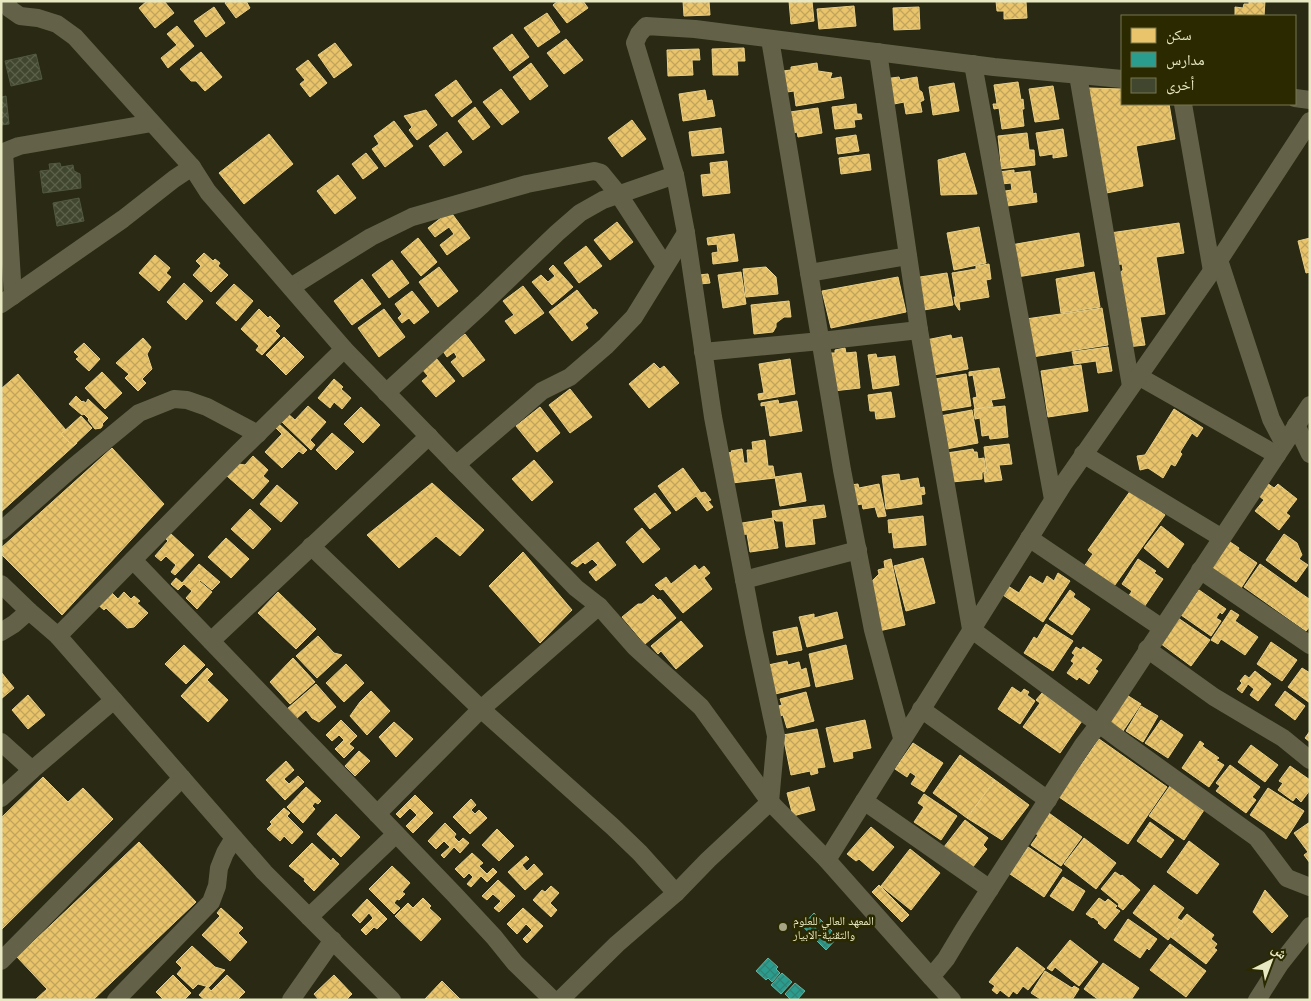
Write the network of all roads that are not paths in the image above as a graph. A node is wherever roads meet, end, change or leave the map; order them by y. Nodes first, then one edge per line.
1 (6, 7) edge
2 (770, 39) junction
3 (878, 52) junction
4 (973, 64) junction
5 (1078, 75) junction
6 (1121, 79) edge
7 (1296, 98) edge
8 (1310, 100) edge
9 (1183, 105) edge
10 (1310, 121) edge
11 (152, 123) junction
12 (3, 152) edge
13 (192, 167) junction
14 (675, 175) junction
15 (618, 195) junction
16 (686, 233) junction
17 (908, 256) junction
18 (665, 266) junction
19 (1215, 266) junction
20 (809, 273) junction
21 (291, 287) junction
22 (7, 300) edge
23 (919, 330) junction
24 (821, 341) junction
25 (344, 349) junction
26 (703, 352) junction
27 (1135, 381) junction
28 (386, 393) junction
29 (1310, 405) edge
30 (1296, 426) junction
31 (258, 434) junction
32 (429, 436) junction
33 (1280, 450) junction
34 (1084, 454) junction
35 (1310, 454) edge
36 (456, 465) junction
37 (1053, 499) junction
38 (1, 531) edge
39 (1029, 538) junction
40 (1222, 538) junction
41 (311, 546) junction
42 (858, 550) junction
43 (133, 560) junction
44 (1200, 570) junction
45 (744, 580) junction
46 (1, 584) edge
47 (599, 606) junction
48 (29, 611) junction
49 (1162, 628) junction
50 (971, 629) junction
51 (1, 632) edge
52 (58, 636) junction
53 (211, 641) junction
54 (1310, 645) edge
55 (1147, 649) junction
56 (114, 700) junction
57 (480, 709) junction
58 (921, 709) junction
59 (1099, 724) junction
60 (902, 738) junction
61 (1, 742) edge
62 (1310, 760) edge
63 (32, 770) junction
64 (182, 778) junction
65 (1, 798) edge
66 (1048, 800) junction
67 (864, 801) junction
68 (770, 802) junction
69 (377, 814) junction
70 (396, 834) junction
71 (234, 838) junction
72 (827, 860) junction
73 (1310, 887) edge
74 (990, 889) junction
75 (676, 893) junction
76 (309, 917) junction
77 (1310, 926) edge
78 (333, 940) junction
79 (1, 961) edge
80 (931, 977) junction
81 (116, 1000) edge
82 (290, 1000) edge
83 (392, 1000) edge
84 (553, 1000) edge
85 (560, 1000) edge
86 (952, 1000) edge
87 (1257, 1000) edge

1 - 11 street
2 - 3 street
2 - 14 street
2 - 20 street
3 - 4 street
3 - 17 street
4 - 5 street
4 - 37 street
5 - 6 street
5 - 27 street
7 - 8 street
9 - 19 street
10 - 19 street
11 - 12 street
11 - 13 street
12 - 22 street
13 - 21 street
13 - 22 street
14 - 15 street
14 - 16 street
15 - 18 street
15 - 21 street
15 - 28 street
16 - 18 street
16 - 26 street
17 - 20 street
17 - 23 street
18 - 36 street
19 - 27 street
19 - 33 street
20 - 24 street
21 - 25 street
23 - 24 street
23 - 50 street
24 - 26 street
24 - 42 street
25 - 28 street
25 - 31 street
26 - 45 street
27 - 33 street
27 - 34 street
28 - 32 street
29 - 30 street
30 - 33 street
30 - 35 street
31 - 38 street
31 - 43 street
32 - 36 street
32 - 41 street
33 - 40 street
34 - 37 street
34 - 40 street
36 - 47 street
37 - 39 street
39 - 49 street
39 - 50 street
40 - 44 street
41 - 53 street
41 - 57 street
42 - 45 street
42 - 60 street
43 - 52 street
43 - 53 street
44 - 49 street
44 - 54 street
45 - 68 street
46 - 48 street
47 - 57 street
47 - 68 street
48 - 51 street
48 - 52 street
49 - 55 street
50 - 58 street
50 - 59 street
52 - 56 street
53 - 69 street
55 - 59 street
55 - 62 street
56 - 63 street
56 - 64 street
57 - 69 street
57 - 75 street
58 - 60 street
58 - 66 street
59 - 66 street
59 - 73 street
60 - 67 street
61 - 63 street
63 - 65 street
64 - 71 street
64 - 79 street
66 - 74 street
67 - 72 street
67 - 74 street
68 - 72 street
68 - 75 street
69 - 70 street
70 - 76 street
70 - 84 street
71 - 76 street
71 - 81 street
72 - 80 street
74 - 80 street
75 - 85 street
76 - 78 street
77 - 87 street
78 - 82 street
78 - 83 street
80 - 86 street

